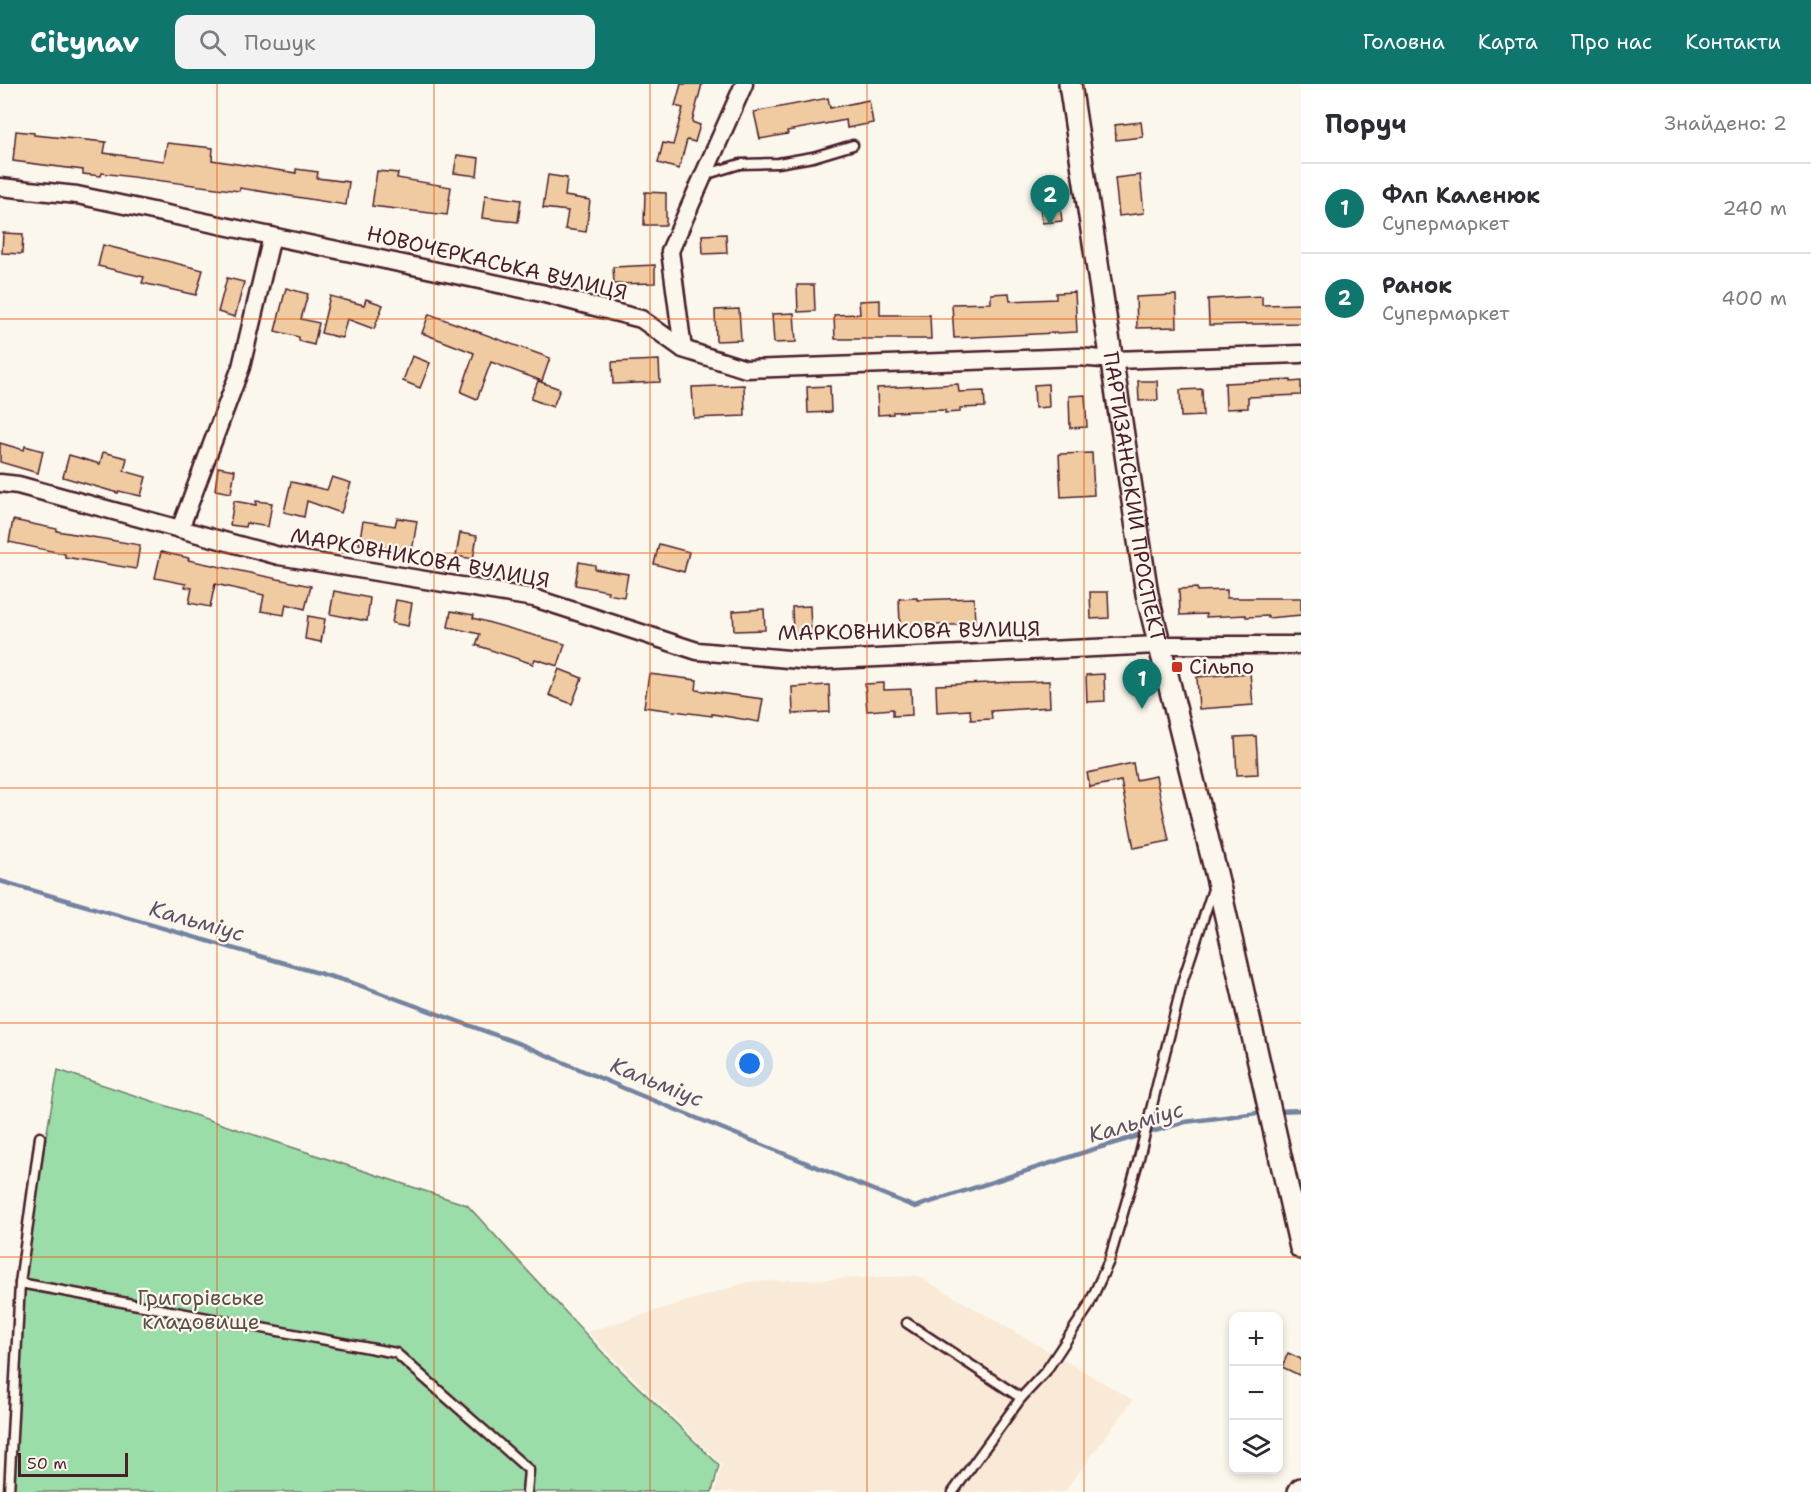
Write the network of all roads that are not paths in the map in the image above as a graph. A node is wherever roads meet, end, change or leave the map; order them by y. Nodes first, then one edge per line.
1 (744, 84) edge
2 (1070, 84) edge
3 (853, 145) dead end
4 (704, 175) junction
5 (0, 187) edge
6 (272, 236) junction
7 (683, 349) junction
8 (1301, 354) edge
9 (1113, 360) junction
10 (0, 483) edge
11 (180, 529) junction
12 (1158, 645) junction
13 (1301, 645) edge
14 (1217, 877) junction
15 (40, 1137) dead end
16 (1301, 1248) edge
17 (20, 1283) junction
18 (908, 1323) dead end
19 (1021, 1398) junction
20 (9, 1492) edge
21 (527, 1492) edge
22 (953, 1492) edge

1 - 4 street
2 - 9 street, ПАРТИЗАНСЬКИЙ ПРОСПЕКТ
3 - 4 lane
4 - 7 street
5 - 6 street, НОВОЧЕРКАСЬКА ВУЛИЦЯ
6 - 7 street, НОВОЧЕРКАСЬКА ВУЛИЦЯ
6 - 11 street
7 - 9 street, НОВОЧЕРКАСЬКА ВУЛИЦЯ
8 - 9 street, НОВОЧЕРКАСЬКА ВУЛИЦЯ
9 - 12 street, ПАРТИЗАНСЬКИЙ ПРОСПЕКТ
10 - 11 street, МАРКОВНИКОВА ВУЛИЦЯ
11 - 12 street, МАРКОВНИКОВА ВУЛИЦЯ
12 - 13 street, МАРКОВНИКОВА ВУЛИЦЯ
12 - 14 street, ПАРТИЗАНСЬКИЙ ПРОСПЕКТ
14 - 16 street, ПАРТИЗАНСЬКИЙ ПРОСПЕКТ
14 - 19 lane
15 - 17 lane
17 - 20 lane
17 - 21 lane
18 - 19 lane
19 - 22 lane

